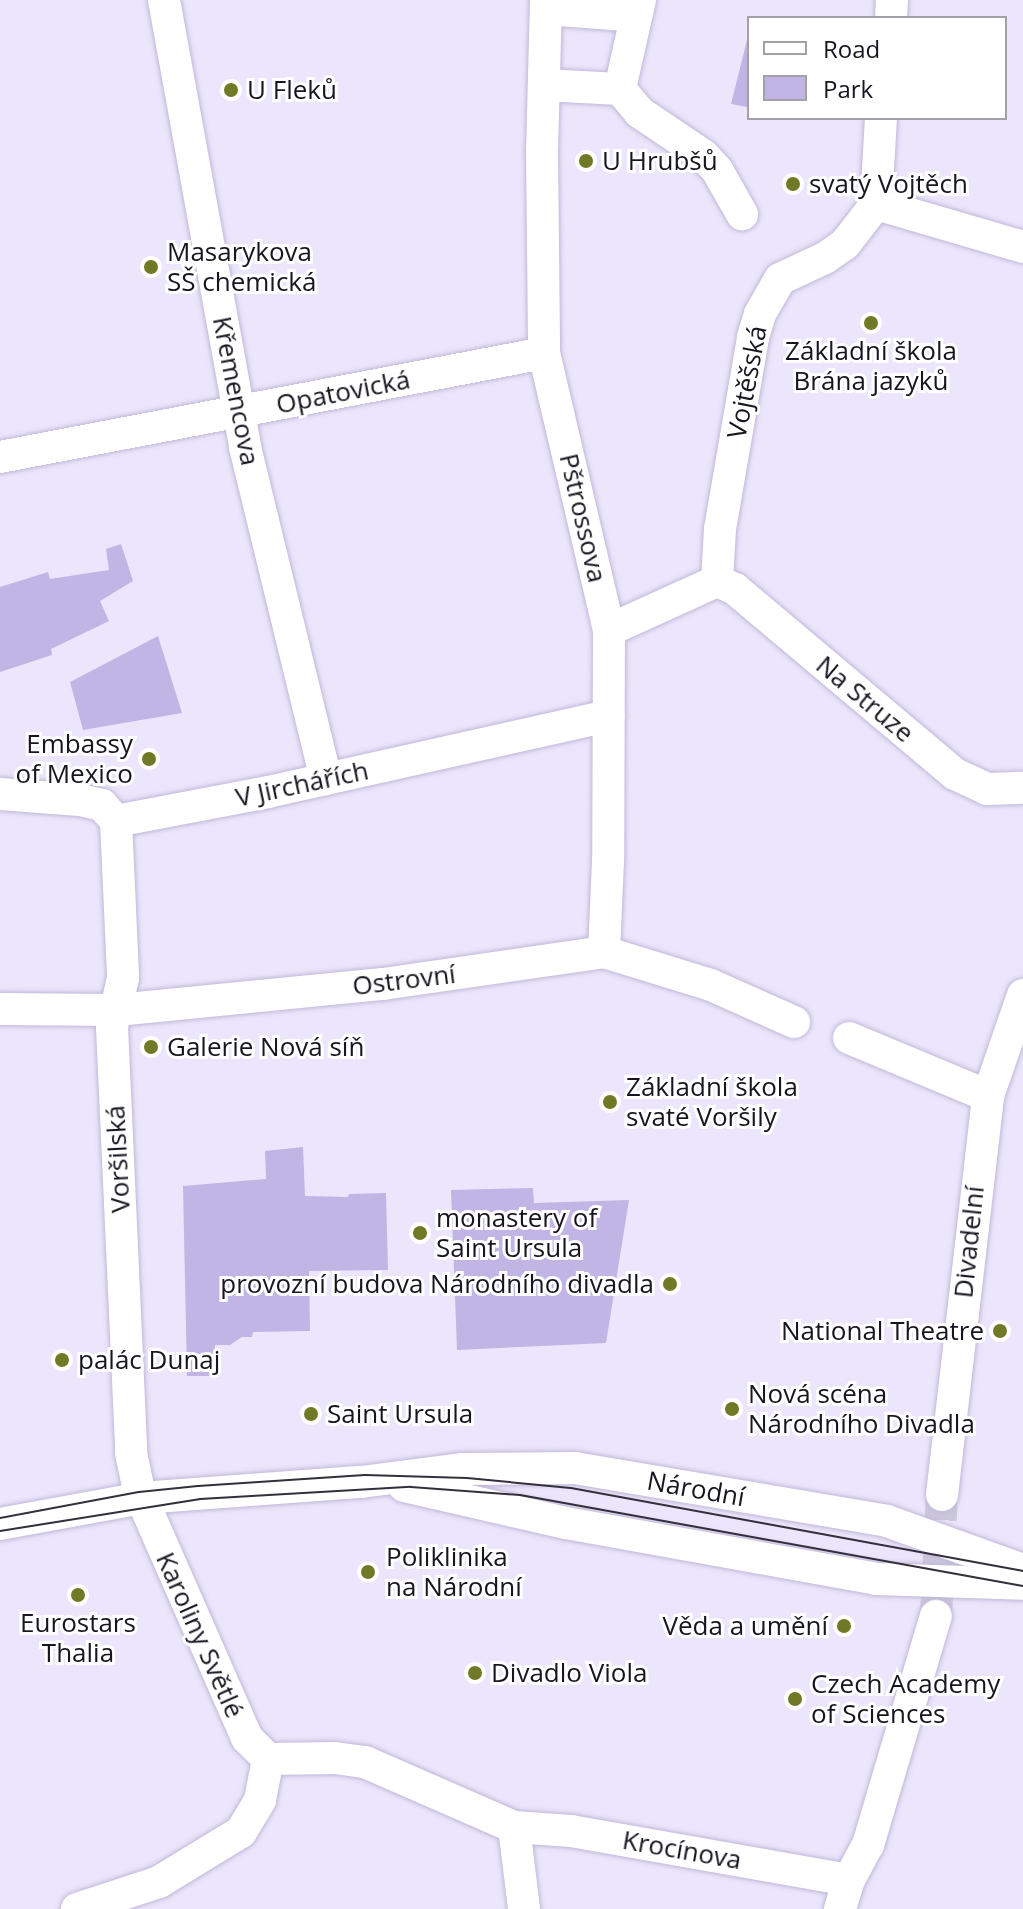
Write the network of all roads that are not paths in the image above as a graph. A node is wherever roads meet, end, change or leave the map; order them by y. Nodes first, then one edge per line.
1 (164, 0) edge
2 (546, 4) edge
3 (638, 8) edge
4 (544, 85) junction
5 (620, 89) junction
6 (881, 120) edge
7 (876, 204) junction
8 (742, 214) dead end
9 (1023, 247) edge
10 (544, 353) junction
11 (239, 411) junction
12 (0, 457) edge
13 (717, 581) junction
14 (609, 630) junction
15 (609, 716) junction
16 (326, 779) junction
17 (1023, 788) edge
18 (0, 794) edge
19 (116, 821) junction
20 (604, 952) junction
21 (1023, 995) edge
22 (0, 1009) edge
23 (117, 1010) junction
24 (794, 1022) dead end
25 (849, 1038) dead end
26 (988, 1096) junction
27 (361, 1482) junction
28 (942, 1495) tunnel mouth
29 (141, 1498) junction
30 (0, 1524) edge
31 (1023, 1570) edge
32 (1023, 1584) edge
33 (936, 1616) tunnel mouth
34 (268, 1759) junction
35 (514, 1827) junction
36 (845, 1894) edge
37 (77, 1909) edge
38 (524, 1909) edge

1 - 11 street, Křemencova
2 - 3 street, Pštrossova
2 - 4 street, Pštrossova
3 - 5 street, Pštrossova
4 - 5 street
4 - 10 street, Pštrossova
5 - 8 street
6 - 7 street
7 - 9 street
7 - 13 street, Vojtěšská
10 - 11 street, Opatovická
10 - 14 street, Pštrossova
11 - 12 street, Opatovická
11 - 16 street, Křemencova
13 - 14 street
13 - 17 street, Na Struze
14 - 15 street, Pštrossova
15 - 16 street, V Jirchářích
15 - 20 street, Pštrossova
16 - 19 street, V Jirchářích
18 - 19 street
19 - 23 street, Voršilská
20 - 23 street, Ostrovní
20 - 24 street, Ostrovní
21 - 26 street, Divadelní
22 - 23 street, Ostrovní
23 - 29 street, Voršilská
25 - 26 street
26 - 28 street, Divadelní
27 - 29 street, Národní
27 - 31 street, Národní
27 - 32 street, Národní
29 - 30 street, Národní
29 - 34 street, Karoliny Světlé
33 - 36 street
34 - 35 street
34 - 37 street
35 - 36 street, Krocínova
35 - 38 street

